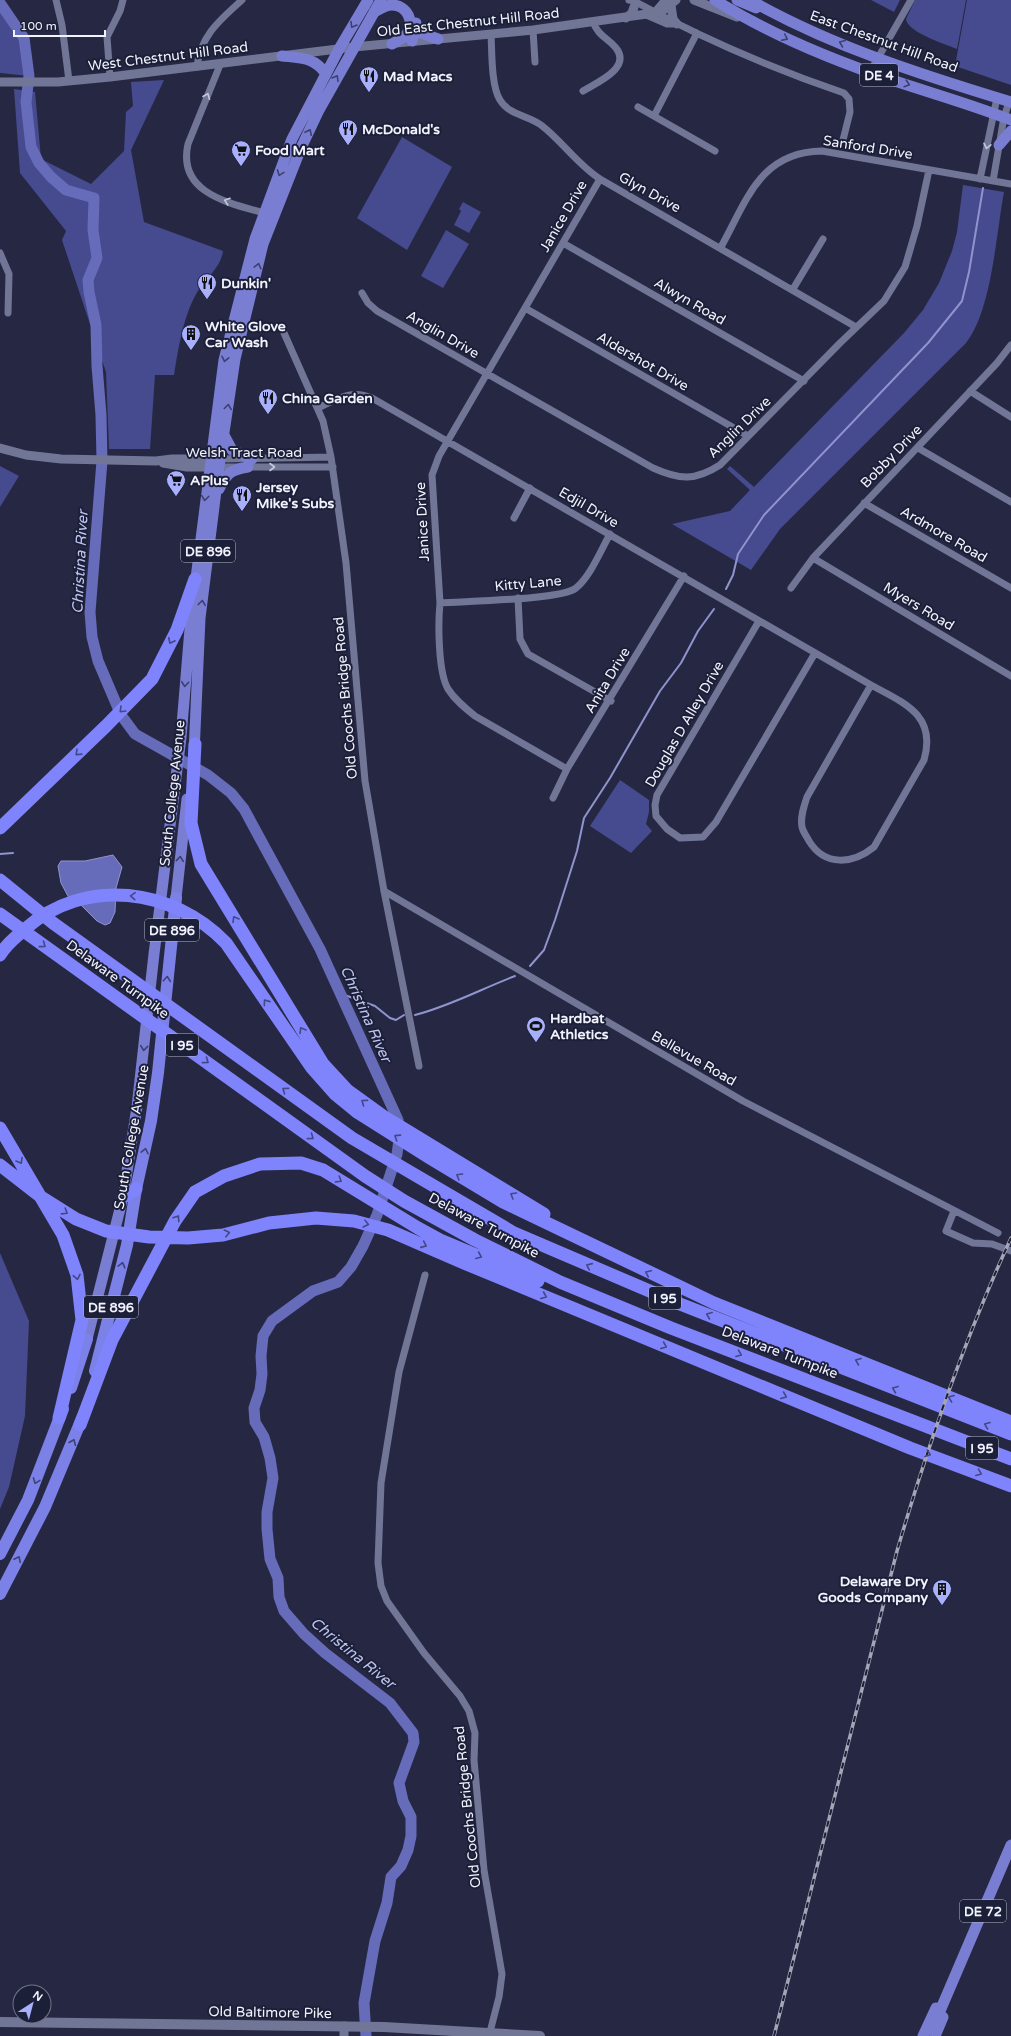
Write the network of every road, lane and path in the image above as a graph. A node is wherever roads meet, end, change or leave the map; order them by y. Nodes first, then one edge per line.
1 (56, 0) edge
2 (123, 0) edge
3 (242, 0) edge
4 (368, 0) edge
5 (381, 0) edge
6 (404, 0) edge
7 (694, 0) edge
8 (715, 0) edge
9 (737, 0) edge
10 (750, 0) edge
11 (911, 0) edge
12 (630, 2) edge
13 (671, 2) edge
14 (374, 12) junction
15 (651, 14) junction
16 (626, 18) junction
17 (750, 21) junction
18 (593, 22) junction
19 (677, 24) junction
20 (796, 24) junction
21 (416, 25) junction
22 (533, 30) junction
23 (491, 34) junction
24 (697, 34) junction
25 (438, 38) junction
26 (412, 42) junction
27 (392, 44) junction
28 (354, 47) junction
29 (339, 49) junction
30 (282, 56) junction
31 (878, 58) junction
32 (536, 62) dead end
33 (220, 65) junction
34 (197, 67) junction
35 (870, 72) junction
36 (326, 74) junction
37 (110, 77) junction
38 (69, 81) junction
39 (0, 82) edge
40 (583, 92) dead end
41 (997, 98) junction
42 (1010, 102) edge
43 (638, 107) dead end
44 (654, 116) junction
45 (1003, 117) edge
46 (1011, 131) edge
47 (843, 140) dead end
48 (999, 145) junction
49 (715, 151) dead end
50 (929, 170) junction
51 (600, 179) junction
52 (980, 179) junction
53 (993, 181) junction
54 (1011, 184) edge
55 (264, 213) junction
56 (823, 239) dead end
57 (563, 243) junction
58 (721, 247) junction
59 (0, 253) edge
60 (793, 289) junction
61 (362, 294) dead end
62 (525, 308) junction
63 (8, 313) dead end
64 (856, 327) junction
65 (284, 333) dead end
66 (1011, 345) edge
67 (487, 373) junction
68 (804, 381) junction
69 (970, 391) junction
70 (318, 408) junction
71 (1011, 417) edge
72 (224, 434) junction
73 (748, 436) junction
74 (448, 441) junction
75 (0, 448) edge
76 (918, 448) junction
77 (332, 457) junction
78 (215, 463) junction
79 (250, 463) junction
80 (333, 467) junction
81 (530, 488) junction
82 (216, 495) junction
83 (1011, 502) edge
84 (864, 503) junction
85 (514, 518) dead end
86 (610, 534) junction
87 (813, 558) junction
88 (684, 576) junction
89 (196, 579) junction
90 (791, 588) dead end
91 (1011, 588) edge
92 (518, 598) junction
93 (440, 603) junction
94 (759, 620) junction
95 (815, 653) junction
96 (1011, 676) edge
97 (871, 685) junction
98 (610, 701) junction
99 (195, 744) joint
100 (568, 770) junction
101 (192, 781) junction
102 (553, 798) dead end
103 (0, 828) edge
104 (0, 880) edge
105 (0, 890) edge
106 (384, 891) junction
107 (176, 898) joint
108 (0, 914) edge
109 (53, 923) junction
110 (0, 955) edge
111 (317, 1066) junction
112 (420, 1066) dead end
113 (0, 1128) edge
114 (0, 1165) edge
115 (136, 1189) junction
116 (123, 1197) junction
117 (954, 1211) junction
118 (998, 1233) dead end
119 (1011, 1251) edge
120 (425, 1275) dead end
121 (637, 1314) junction
122 (87, 1339) joint
123 (932, 1397) junction
124 (966, 1410) junction
125 (59, 1418) junction
126 (1011, 1422) edge
127 (80, 1425) junction
128 (1011, 1434) edge
129 (1011, 1459) edge
130 (1011, 1486) edge
131 (0, 1554) edge
132 (0, 1594) edge
133 (1011, 1845) edge
134 (948, 1992) junction
135 (0, 2022) edge
136 (344, 2031) edge
137 (490, 2032) junction
138 (540, 2036) edge
139 (923, 2036) edge
140 (935, 2036) edge

1 - 38 street
2 - 37 street
3 - 34 street
4 -> 29 main road, South College Avenue / DE 896
5 - 14 main road, South College Avenue / DE 896
6 - 21 main road
7 - 17 street
8 - 17 main road, DE 4
9 - 20 main road
10 - 20 main road, East Chestnut Hill Road / DE 4
11 - 31 street
12 - 15 street
12 - 16 street
13 - 15 street
13 - 19 street
14 - 27 main road
14 - 28 main road, South College Avenue / DE 896
15 - 16 street, Old East Chestnut Hill Road
15 - 19 street
16 - 18 street, Old East Chestnut Hill Road
17 -> 35 main road, DE 4
18 - 22 street, Old East Chestnut Hill Road
18 - 40 street
19 - 24 street
31 -> 20 main road, East Chestnut Hill Road / DE 4
21 - 25 main road
21 - 26 main road
22 - 23 street, Old East Chestnut Hill Road
22 - 32 street
23 - 25 street, Old East Chestnut Hill Road
23 - 51 street, Glyn Drive
24 - 44 street
24 - 47 street
25 - 26 street, Old East Chestnut Hill Road
26 - 27 street, Old East Chestnut Hill Road
27 - 28 street, Old East Chestnut Hill Road
28 - 29 street, Old East Chestnut Hill Road
72 -> 28 main road, South College Avenue / DE 896
29 - 30 street, West Chestnut Hill Road
29 - 36 main road, South College Avenue / DE 896
30 - 33 street, West Chestnut Hill Road
30 - 36 main road
31 - 35 street
31 - 41 main road, East Chestnut Hill Road / DE 4
33 - 34 street, West Chestnut Hill Road
55 -> 33 street
34 - 37 street, West Chestnut Hill Road
35 -> 45 main road, DE 4
36 -> 55 main road, South College Avenue / DE 896
37 - 38 street, West Chestnut Hill Road
38 - 39 street, West Chestnut Hill Road
41 - 42 main road, East Chestnut Hill Road / DE 4
41 - 45 street
42 - 45 street
43 - 44 street
44 - 49 street
45 - 48 street
45 -> 52 street
46 - 48 main road
48 - 53 street
50 - 52 street, Sanford Drive
50 - 58 street, Sanford Drive
50 - 64 street, Anglin Drive
51 - 57 street, Janice Drive
51 - 58 street, Glyn Drive
52 - 53 street, Sanford Drive
53 - 54 street, Sanford Drive
55 -> 78 main road, South College Avenue / DE 896
56 - 60 street
57 - 62 street, Janice Drive
57 - 68 street, Alwyn Road
58 - 60 street, Glyn Drive
59 - 63 street
60 - 64 street, Glyn Drive
61 - 67 street, Anglin Drive
62 - 67 street, Janice Drive
62 - 73 street, Aldershot Drive
64 - 68 street, Anglin Drive
65 - 70 street, Old Coochs Bridge Road
66 - 69 street, Bobby Drive
67 - 73 street, Anglin Drive
67 - 74 street, Janice Drive
68 - 73 street, Anglin Drive
69 - 71 street
69 - 76 street, Bobby Drive
70 - 74 street, Edjil Drive
70 - 77 street, Old Coochs Bridge Road
72 - 78 main road, South College Avenue / DE 896
72 - 79 main road
74 - 81 street, Edjil Drive
74 - 93 street, Janice Drive
75 - 78 street, Welsh Tract Road
76 - 83 street
76 - 84 street, Bobby Drive
77 - 79 street, Welsh Tract Road
77 - 80 street, Old Coochs Bridge Road
78 - 79 street, Welsh Tract Road
78 - 82 main road, South College Avenue / DE 896
78 -> 89 main road, South College Avenue / DE 896
79 -> 80 street, Welsh Tract Road
79 - 82 main road
80 - 106 street, Old Coochs Bridge Road
81 - 85 street
81 - 86 street, Edjil Drive
99 -> 82 main road, South College Avenue / DE 896
84 - 87 street, Bobby Drive
84 - 91 street, Ardmore Road
86 - 88 street, Edjil Drive
86 - 92 street, Kitty Lane
87 - 90 street, Bobby Drive
87 - 96 street, Myers Road
88 - 94 street, Edjil Drive
88 - 98 street, Anita Drive
89 -> 103 highway
89 -> 116 main road, South College Avenue / DE 896
92 - 93 street, Kitty Lane
92 - 98 street
93 - 100 street, Janice Drive
94 - 95 street, Edjil Drive
94 - 95 street, Douglas D Alley Drive
95 - 97 street, Edjil Drive
97 - 97 street, Edjil Drive
98 - 100 street, Anita Drive
99 - 101 highway
100 - 102 street, Anita Drive
107 -> 101 main road, South College Avenue / DE 896
111 -> 101 highway
104 - 109 highway, Delaware Turnpike / I 95
105 - 109 highway, Delaware Turnpike / I 95
106 - 112 street, Old Coochs Bridge Road
106 - 117 street, Bellevue Road
115 -> 107 highway, South College Avenue / DE 896
108 -> 121 highway, Delaware Turnpike / I 95
123 -> 109 highway, Delaware Turnpike / I 95
111 -> 110 highway
123 -> 111 highway
113 -> 125 highway
114 -> 130 highway
115 - 116 highway
127 -> 115 highway, South College Avenue / DE 896
116 - 122 main road, South College Avenue / DE 896
117 - 118 street, Bellevue Road
117 - 119 street
120 - 137 street, Old Coochs Bridge Road
127 -> 121 highway
121 -> 129 highway, Delaware Turnpike / I 95
122 - 125 highway, South College Avenue / DE 896
124 -> 123 highway, Delaware Turnpike / I 95
124 - 126 highway
128 -> 124 highway, Delaware Turnpike / I 95
125 -> 131 highway, South College Avenue / DE 896
132 -> 127 highway, South College Avenue / DE 896
133 - 134 main road, DE 72
134 - 139 main road, DE 72
134 - 140 main road, DE 72
135 - 136 main road, Old Baltimore Pike
136 - 137 main road, Old Baltimore Pike
137 - 138 main road, Old Baltimore Pike

